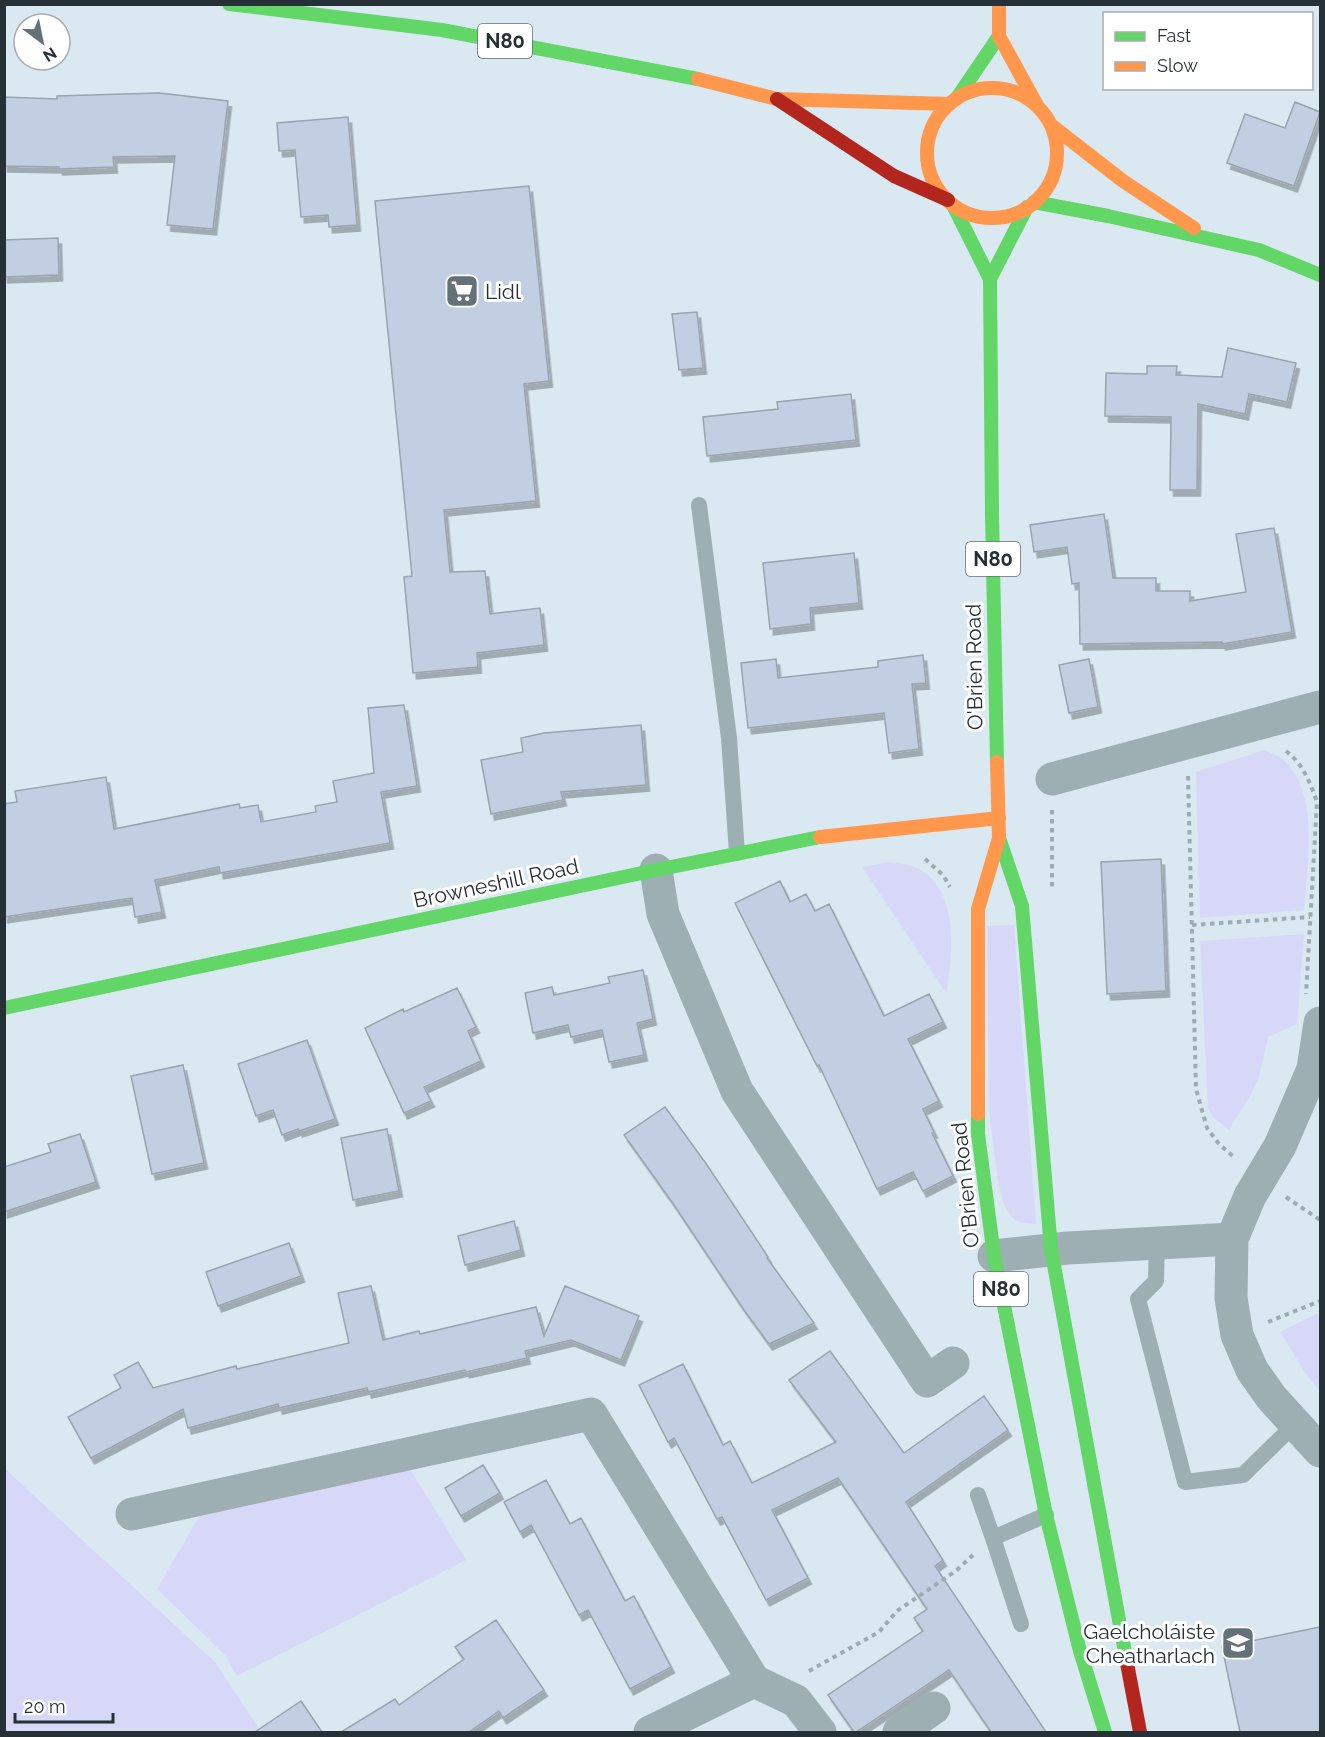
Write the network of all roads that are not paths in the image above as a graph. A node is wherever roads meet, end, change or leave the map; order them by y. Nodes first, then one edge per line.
1 (229, 4) edge
2 (999, 4) edge
3 (999, 36) junction
4 (777, 99) junction
5 (953, 101) junction
6 (1038, 107) junction
7 (1051, 125) junction
8 (950, 202) junction
9 (1031, 204) junction
10 (1210, 239) junction
11 (1320, 275) edge
12 (990, 279) junction
13 (699, 505) dead end
14 (1320, 707) edge
15 (1052, 780) dead end
16 (999, 818) junction
17 (999, 838) junction
18 (737, 854) junction
19 (656, 870) junction
20 (4, 1008) edge
21 (1320, 1024) edge
22 (1232, 1239) junction
23 (1157, 1242) junction
24 (1051, 1249) junction
25 (994, 1256) junction
26 (953, 1363) dead end
27 (1295, 1424) junction
28 (1320, 1451) edge
29 (978, 1495) dead end
30 (132, 1514) dead end
31 (1046, 1515) junction
32 (993, 1538) junction
33 (1021, 1624) dead end
34 (764, 1685) junction
35 (934, 1708) dead end
36 (650, 1732) edge
37 (820, 1732) edge
38 (899, 1732) edge
39 (1105, 1732) edge
40 (1140, 1732) edge

1 - 4 main road, N80
2 - 3 main road
3 - 5 main road
3 - 6 main road
4 - 5 main road, N80
4 - 8 main road, N80
5 - 6 main road, N80
5 - 8 main road, N80
6 - 7 main road, N80
7 - 9 main road, N80
7 - 10 main road
8 - 9 main road, N80
8 - 12 main road, O'Brien Road / N80
9 - 10 main road
9 - 12 main road, O'Brien Road / N80
10 - 11 main road
12 - 16 main road, O'Brien Road / N80
13 - 18 lane
14 - 15 street
16 - 17 main road, O'Brien Road / N80
16 - 18 main road, Browneshill Road
17 - 24 main road, O'Brien Road / N80
17 - 25 main road, O'Brien Road / N80
18 - 19 main road, Browneshill Road
19 - 20 main road, Browneshill Road
19 - 26 street
21 - 22 street
22 - 23 street
22 - 27 street
23 - 24 street
23 - 27 lane
24 - 25 street
24 - 40 main road, O'Brien Road / N80
25 - 31 main road, O'Brien Road / N80
27 - 28 street
29 - 32 lane
30 - 34 street
31 - 32 lane
31 - 39 main road, O'Brien Road / N80
32 - 33 lane
34 - 36 street
34 - 37 street
35 - 38 street

